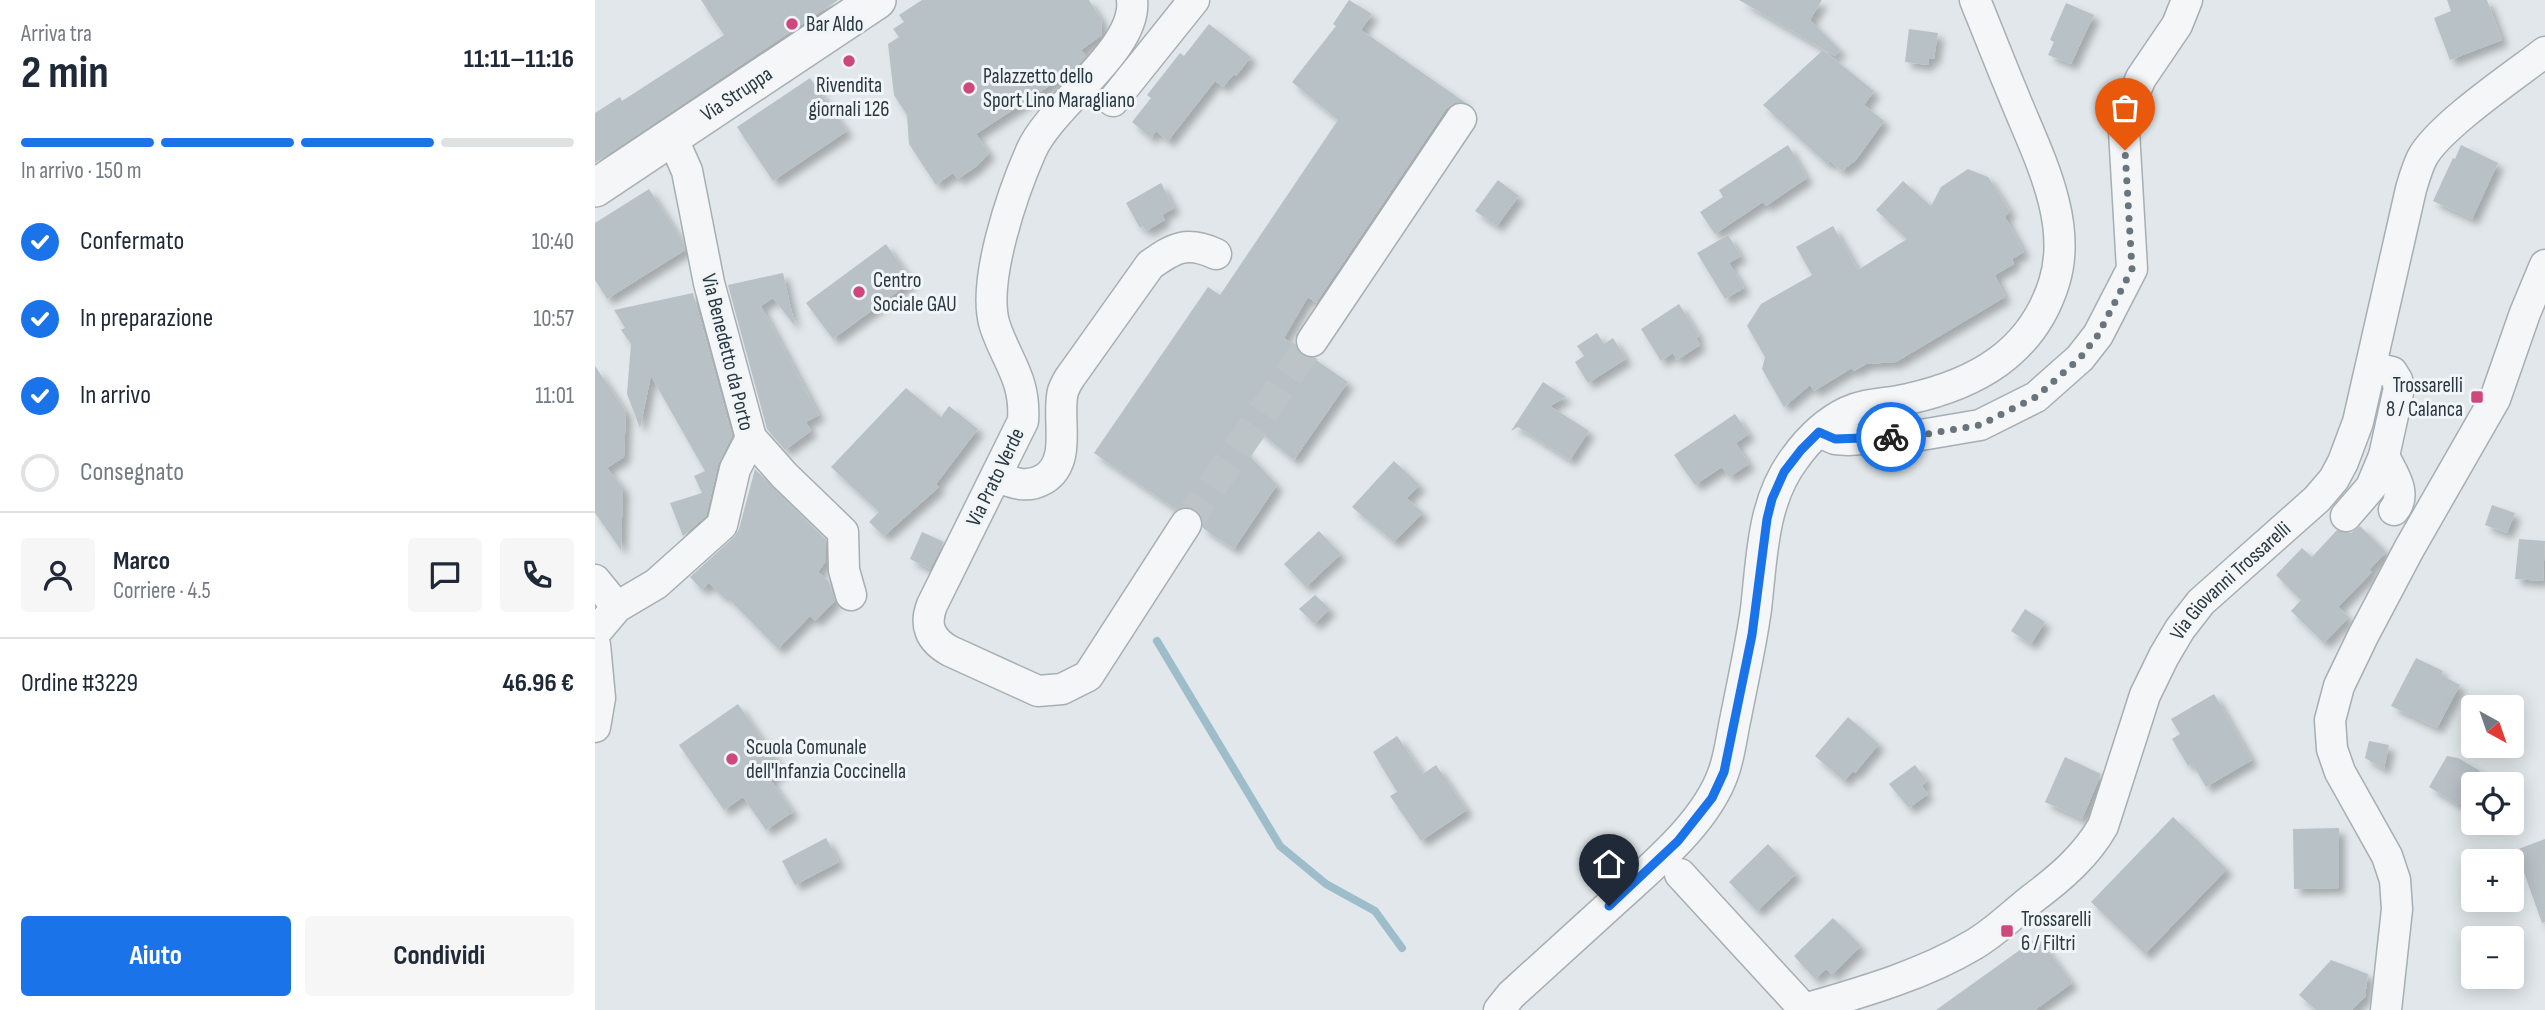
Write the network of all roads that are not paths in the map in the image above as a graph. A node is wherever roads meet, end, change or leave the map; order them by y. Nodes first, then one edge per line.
1 (877, 0) edge
2 (1132, 0) edge
3 (1194, 0) edge
4 (1975, 0) edge
5 (2187, 0) edge
6 (2525, 68) edge
7 (1113, 101) dead end
8 (1461, 119) dead end
9 (672, 136) junction
10 (595, 188) edge
11 (1216, 254) dead end
12 (2545, 265) edge
13 (1312, 341) tunnel mouth
14 (2371, 367) junction
15 (1819, 432) junction
16 (751, 438) junction
17 (2384, 456) junction
18 (997, 477) junction
19 (2394, 510) dead end
20 (2346, 516) dead end
21 (1186, 524) tunnel mouth
22 (595, 580) edge
23 (851, 595) dead end
24 (617, 607) junction
25 (595, 633) edge
26 (595, 645) edge
27 (595, 727) edge
28 (1680, 874) dead end
29 (1499, 1010) edge
30 (1802, 1010) edge
31 (2386, 1010) edge

1 - 9 street, Via Struppa
2 - 18 street, Via Prato Verde
3 - 7 street
4 - 15 street
5 - 15 street
6 - 14 street, Via Giovanni Trossarelli
8 - 13 street
9 - 10 street, Via Struppa
9 - 16 street, Via Benedetto da Porto
11 - 18 street
12 - 31 street
14 - 17 street
14 - 30 street, Via Giovanni Trossarelli
15 - 29 street
16 - 23 street
16 - 24 street, Via Benedetto da Porto
17 - 19 street
17 - 20 street
18 - 21 street, Via Prato Verde
22 - 24 street
24 - 25 street, Via Benedetto da Porto
26 - 27 street
28 - 30 street

